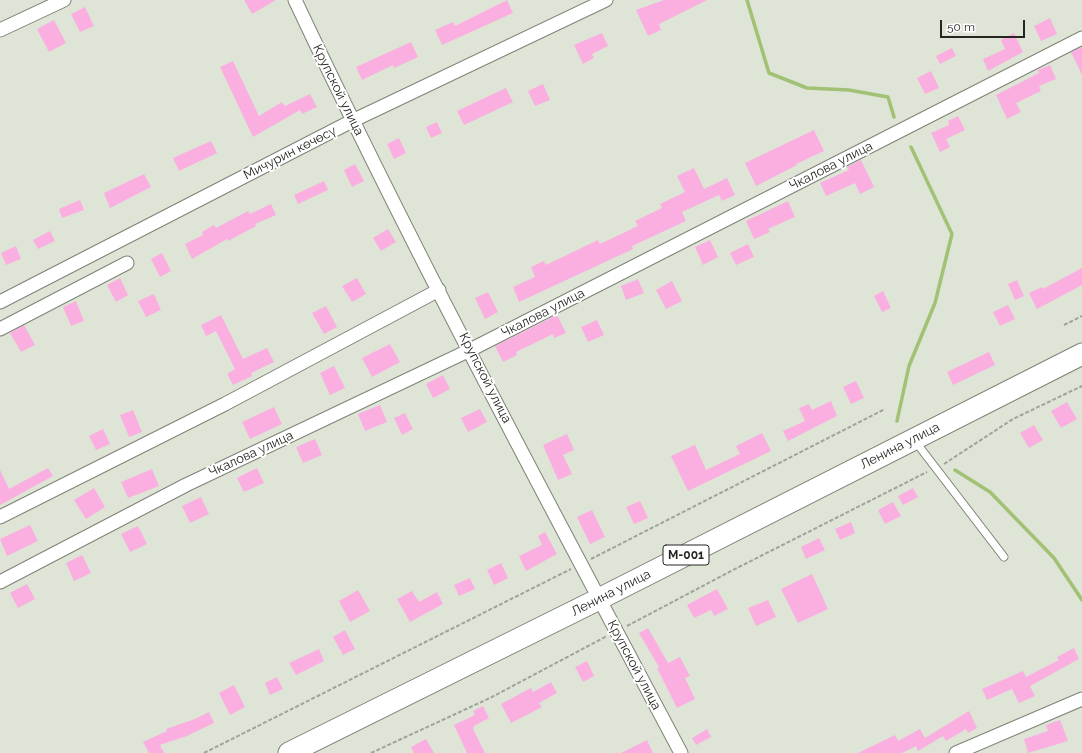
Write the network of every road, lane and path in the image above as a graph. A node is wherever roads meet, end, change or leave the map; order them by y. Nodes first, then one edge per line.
1 (64, 0) edge
2 (295, 0) edge
3 (606, 0) edge
4 (0, 30) edge
5 (1082, 38) edge
6 (352, 121) junction
7 (127, 263) dead end
8 (439, 290) junction
9 (0, 302) edge
10 (1082, 316) edge
11 (1064, 325) dead end
12 (0, 328) edge
13 (470, 350) junction
14 (1082, 354) edge
15 (1082, 386) edge
16 (885, 409) dead end
17 (914, 439) junction
18 (936, 468) junction
19 (0, 517) edge
20 (1004, 556) dead end
21 (581, 564) junction
22 (0, 582) edge
23 (599, 599) junction
24 (616, 631) junction
25 (1082, 699) edge
26 (204, 753) edge
27 (289, 753) edge
28 (371, 753) edge
29 (681, 753) edge
30 (956, 753) edge

1 - 4 street
2 - 6 street, Крупской улица
3 - 6 street, Мичурин көчөсү
5 - 13 street, Чкалова улица
6 - 8 street, Крупской улица
6 - 9 street, Мичурин көчөсү
7 - 12 street
8 - 13 street, Крупской улица
8 - 19 street
10 - 11 path
13 - 21 street, Крупской улица
13 - 22 street, Чкалова улица
14 - 17 main road, Ленина улица / М-001
15 - 18 path
16 - 21 path
17 - 18 lane
17 - 23 main road, Ленина улица / М-001
18 - 20 lane
18 - 24 path
21 - 23 street, Крупской улица
21 - 26 path
23 - 24 street, Крупской улица
23 - 27 main road, Ленина улица / М-001
24 - 28 path
24 - 29 street, Крупской улица
25 - 30 street

